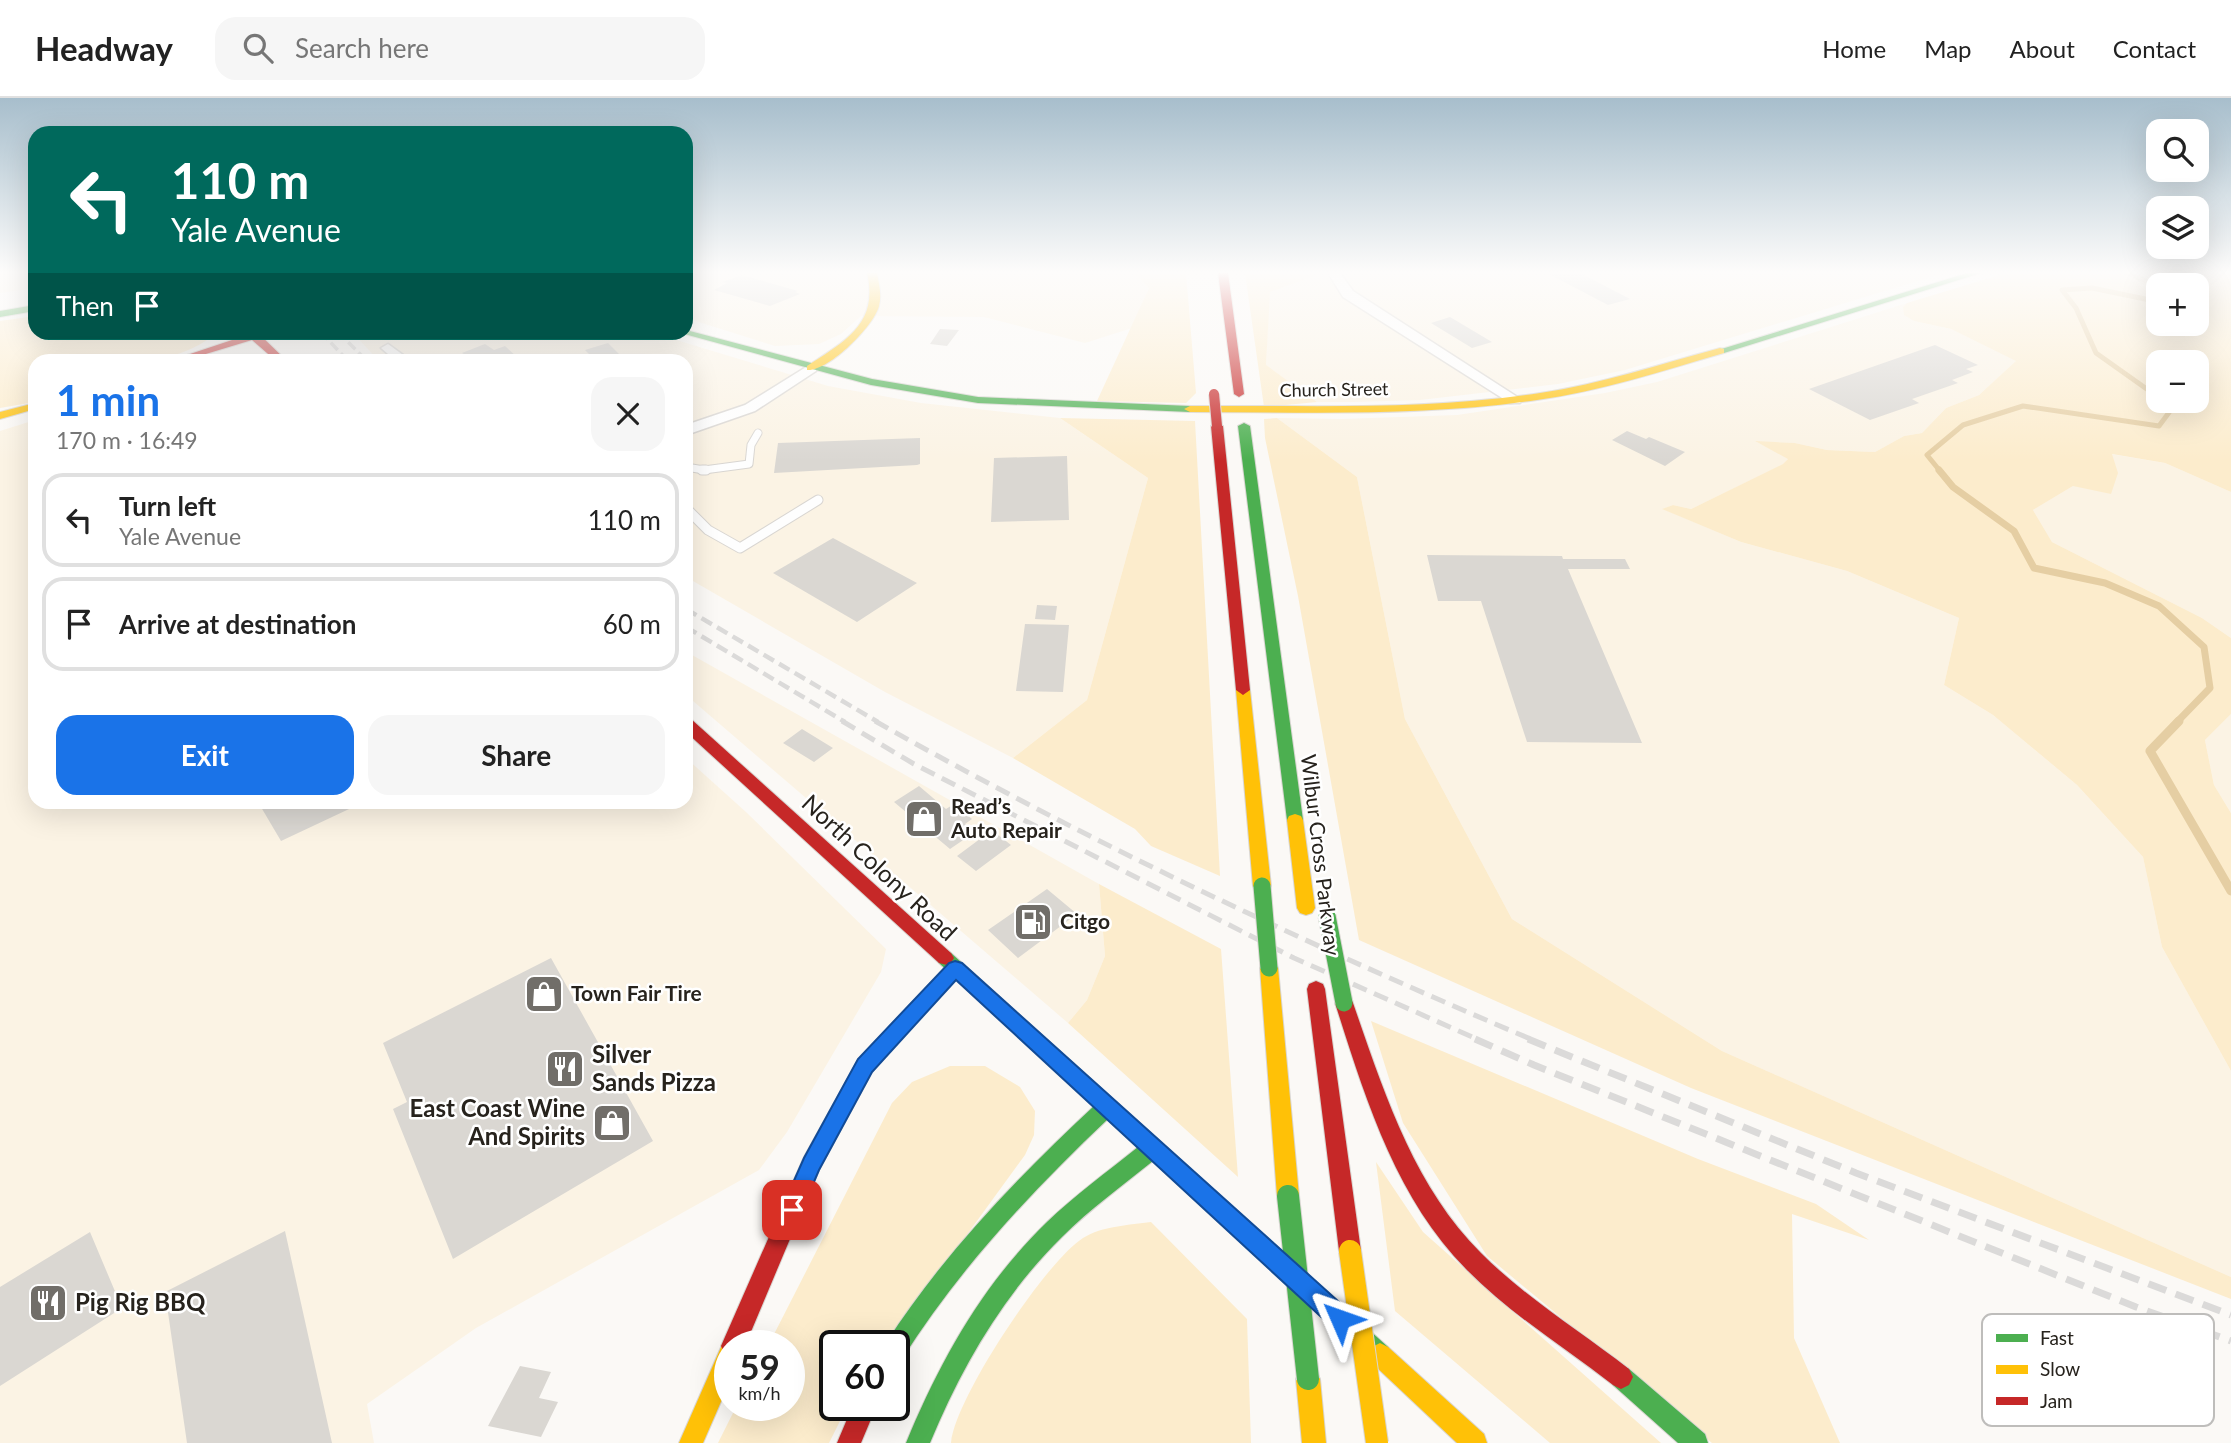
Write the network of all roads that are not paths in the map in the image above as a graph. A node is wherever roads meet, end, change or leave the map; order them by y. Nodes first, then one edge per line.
1 (695, 336) edge
2 (851, 336) edge
3 (1232, 336) edge
4 (1414, 336) edge
5 (1769, 336) edge
6 (235, 340) edge
7 (259, 340) edge
8 (388, 348) dead end
9 (194, 354) edge
10 (274, 354) edge
11 (396, 354) edge
12 (811, 369) junction
13 (1213, 387) dead end
14 (1515, 400) junction
15 (28, 408) edge
16 (0, 416) edge
17 (693, 428) edge
18 (758, 433) dead end
19 (693, 468) edge
20 (818, 500) dead end
21 (693, 515) edge
22 (1282, 727) junction
23 (693, 729) edge
24 (1307, 914) dead end
25 (955, 968) junction
26 (1315, 982) dead end
27 (1108, 1106) junction
28 (1154, 1147) junction
29 (740, 1330) edge
30 (906, 1330) edge
31 (714, 1390) edge
32 (858, 1421) edge
33 (691, 1443) edge
34 (849, 1443) edge
35 (918, 1443) edge
36 (1314, 1443) edge
37 (1377, 1443) edge
38 (1475, 1443) edge
39 (1696, 1443) edge

1 - 12 main road, Church Street
2 - 12 main road
3 - 22 main road, Wilbur Cross Parkway
4 - 14 street
5 - 14 main road, Church Street
6 - 9 main road
7 - 10 main road
8 - 11 street
12 - 14 main road, Church Street
12 - 17 street
13 - 36 main road, bridge
15 - 16 main road
18 - 19 lane
20 - 21 lane
22 - 24 main road, Wilbur Cross Parkway
22 - 39 main road, bridge
23 - 25 main road, North Colony Road
25 - 27 main road, North Colony Road
25 - 29 main road
26 - 37 main road, bridge
27 - 28 main road, North Colony Road
27 - 30 main road
28 - 35 main road
28 - 38 main road, North Colony Road
31 - 33 main road
32 - 34 main road

